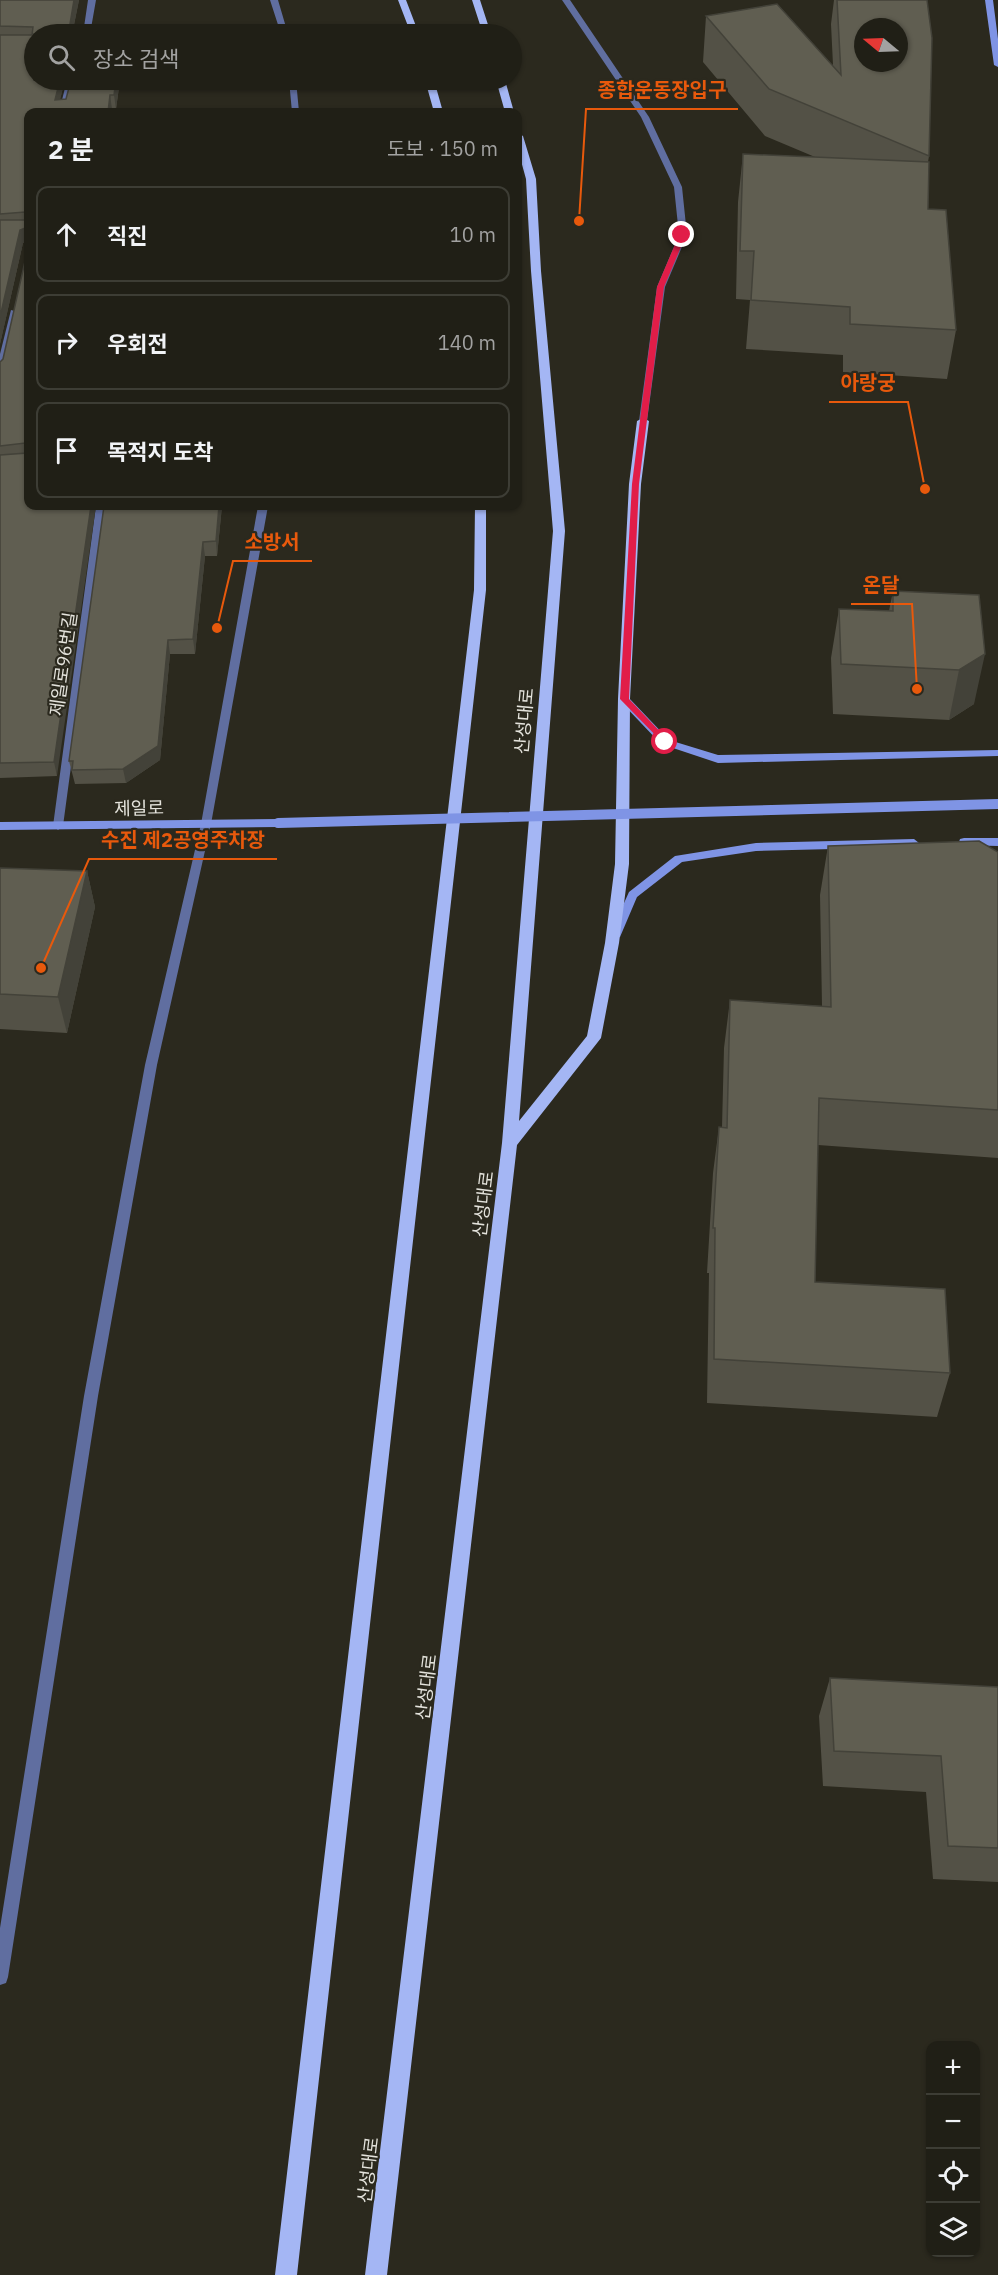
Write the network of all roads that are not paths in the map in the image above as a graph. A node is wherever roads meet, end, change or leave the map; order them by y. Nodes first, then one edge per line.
1 (92, 0) edge
2 (274, 0) edge
3 (402, 0) edge
4 (476, 0) edge
5 (566, 0) edge
6 (989, 0) edge
7 (88, 24) edge
8 (282, 24) edge
9 (411, 24) edge
10 (484, 24) edge
11 (998, 65) edge
12 (68, 90) edge
13 (293, 90) edge
14 (432, 90) edge
15 (503, 90) edge
16 (63, 108) edge
17 (296, 108) edge
18 (438, 108) edge
19 (509, 108) edge
20 (522, 149) edge
21 (16, 304) edge
22 (0, 373) edge
23 (643, 420) joint
24 (100, 510) edge
25 (262, 510) edge
26 (480, 510) edge
27 (624, 699) junction
28 (998, 753) edge
29 (998, 804) edge
30 (206, 824) junction
31 (0, 826) edge
32 (58, 826) junction
33 (998, 842) edge
34 (929, 843) edge
35 (952, 843) edge
36 (612, 943) junction
37 (510, 1143) junction
38 (0, 1977) edge
39 (286, 2275) edge
40 (376, 2275) edge

1 - 7 street
2 - 8 street
3 - 9 main road
4 - 10 main road
5 - 23 street
6 - 11 main road
12 - 16 street
13 - 17 street
14 - 18 main road
15 - 19 main road
20 - 37 main road, 산성대로
21 - 22 street
23 - 27 main road
24 - 32 street, 제일로96번길
25 - 30 street
26 - 39 main road
27 - 28 main road
27 - 36 main road
29 - 30 main road, 제일로, bridge
30 - 32 main road, 제일로
30 - 38 street
31 - 32 main road, 제일로
33 - 35 main road
34 - 36 main road
36 - 37 main road
37 - 40 main road, 산성대로

